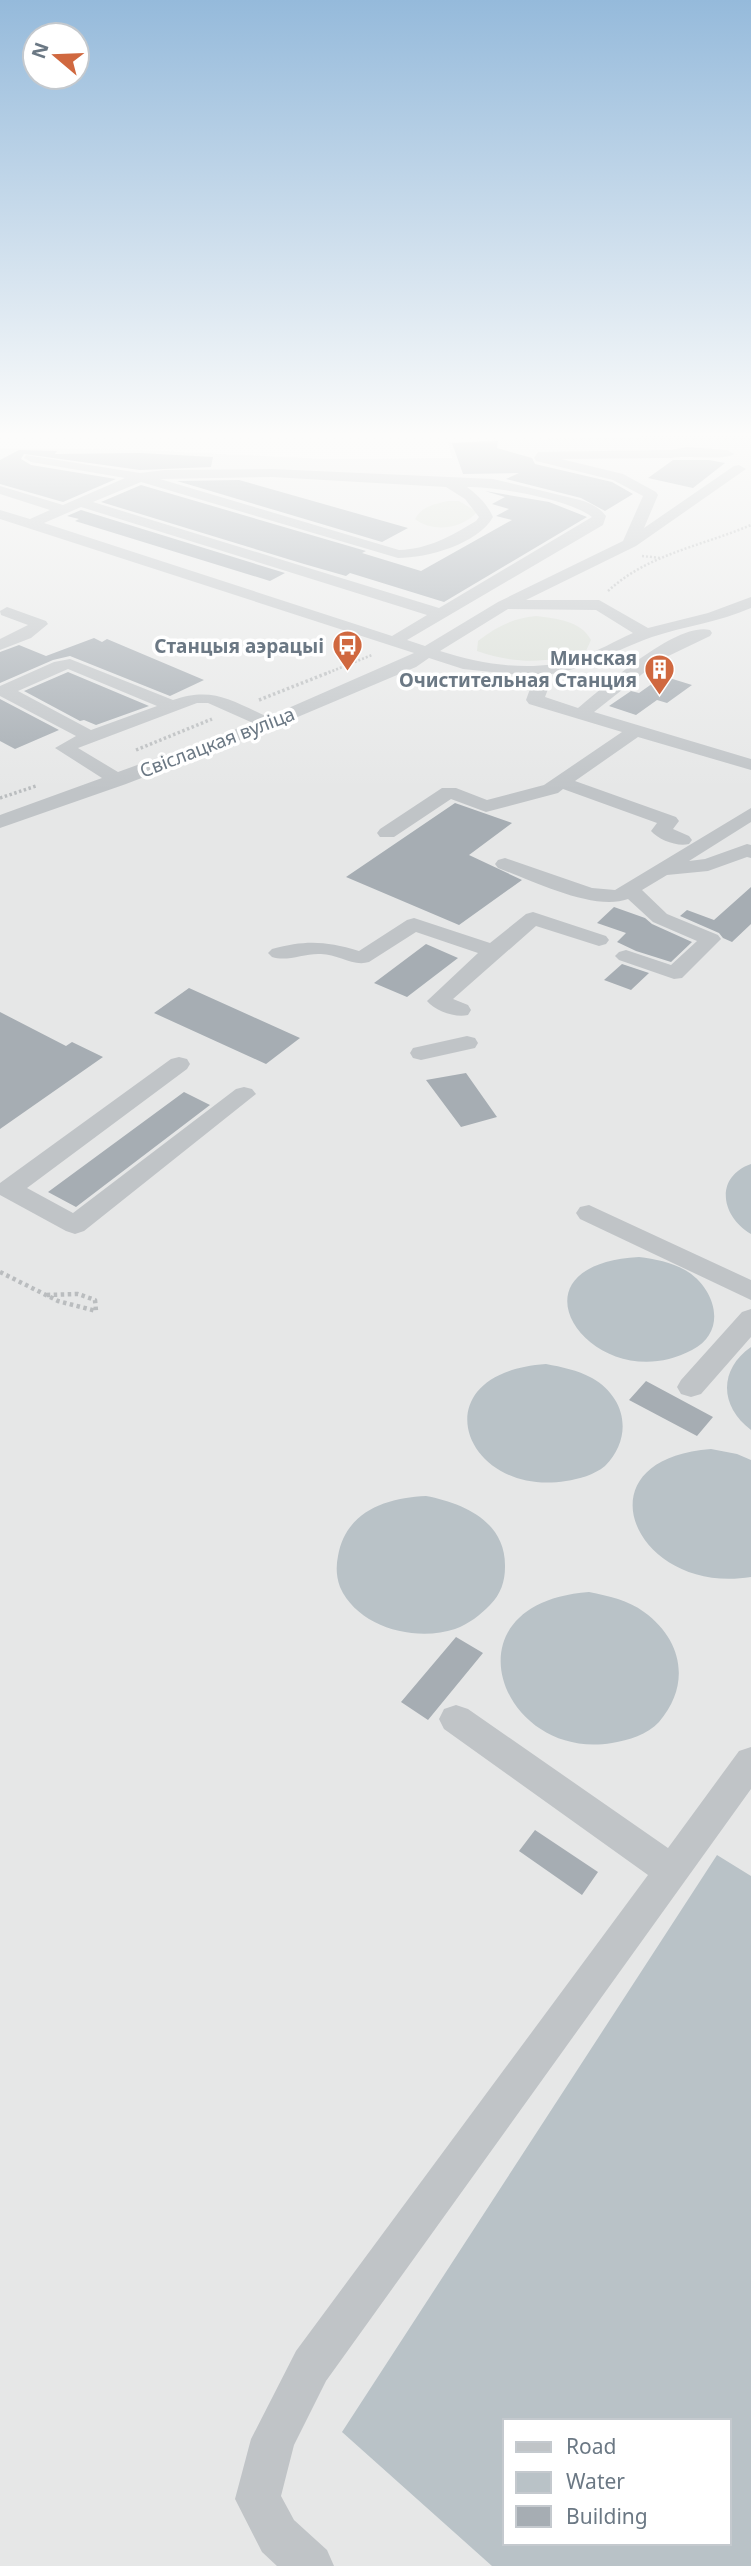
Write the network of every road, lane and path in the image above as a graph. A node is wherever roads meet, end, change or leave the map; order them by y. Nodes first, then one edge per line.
1 (114, 551) edge
2 (224, 551) edge
3 (387, 551) edge
4 (433, 551) edge
5 (549, 551) edge
6 (615, 551) edge
7 (676, 551) edge
8 (751, 601) edge
9 (504, 605) junction
10 (599, 605) junction
11 (7, 612) dead end
12 (440, 614) junction
13 (739, 624) dead end
14 (646, 634) junction
15 (396, 640) junction
16 (0, 645) edge
17 (429, 652) junction
18 (374, 654) dead end
19 (535, 671) junction
20 (173, 706) junction
21 (237, 709) junction
22 (581, 714) junction
23 (268, 723) junction
24 (636, 730) junction
25 (90, 736) junction
26 (751, 765) edge
27 (93, 767) junction
28 (119, 780) junction
29 (47, 782) dead end
30 (561, 782) junction
31 (0, 798) edge
32 (751, 814) edge
33 (0, 822) edge
34 (387, 833) dead end
35 (682, 840) dead end
36 (751, 852) edge
37 (505, 864) dead end
38 (664, 870) junction
39 (631, 891) junction
40 (599, 940) dead end
41 (493, 951) junction
42 (279, 953) dead end
43 (626, 956) dead end
44 (460, 1010) dead end
45 (467, 1043) dead end
46 (421, 1053) dead end
47 (179, 1064) dead end
48 (244, 1094) dead end
49 (589, 1213) dead end
50 (0, 1272) edge
51 (751, 1291) edge
52 (46, 1295) junction
53 (751, 1318) edge
54 (691, 1387) dead end
55 (456, 1719) dead end
56 (751, 1762) edge
57 (672, 1871) junction
58 (311, 2566) edge

1 - 15 street
2 - 12 street
3 - 4 street
5 - 12 street
6 - 9 street
7 - 10 path
8 - 14 street
9 - 10 street
9 - 17 street
10 - 14 street
11 - 16 street
12 - 15 street
13 - 22 street
14 - 19 street
15 - 17 street
17 - 19 street
17 - 23 street, Свіслацкая вуліца
18 - 21 path
19 - 22 street
20 - 21 street
20 - 25 street
20 - 25 street
21 - 23 street
21 - 27 path
22 - 24 street
23 - 28 street, Свіслацкая вуліца
24 - 26 street
24 - 30 street
25 - 27 street
27 - 28 street
28 - 33 street, Свіслацкая вуліца
29 - 31 path
30 - 34 street
30 - 35 street
32 - 38 street
36 - 38 street
37 - 39 street
38 - 39 street
39 - 43 street
40 - 41 street
41 - 42 street
41 - 44 street
45 - 46 street
47 - 48 street
49 - 51 street
50 - 52 path
52 - 52 path
53 - 54 street
55 - 57 street
56 - 57 street
57 - 58 street

